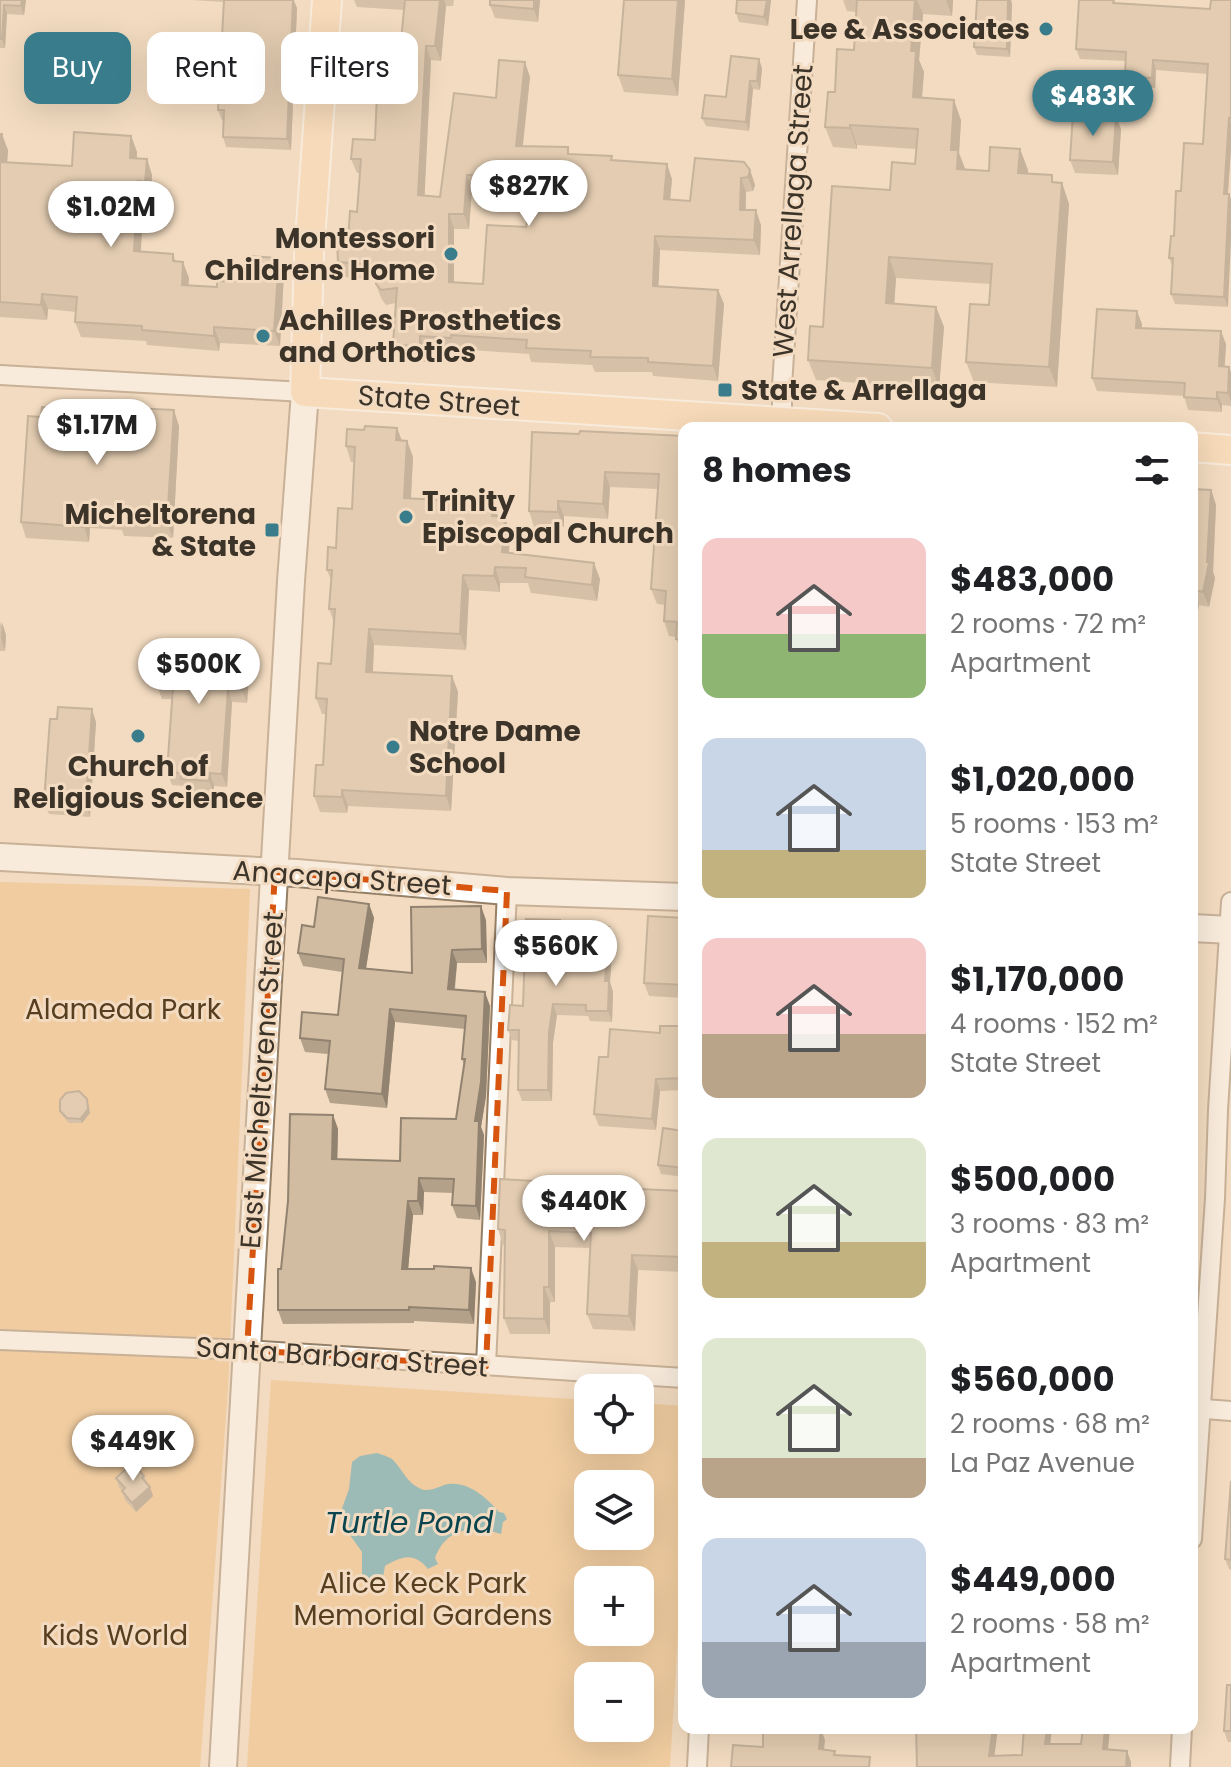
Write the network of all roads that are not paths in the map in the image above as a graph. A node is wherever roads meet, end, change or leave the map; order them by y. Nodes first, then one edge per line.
1 (327, 0) edge
2 (807, 0) edge
3 (0, 375) edge
4 (305, 392) junction
5 (739, 422) edge
6 (782, 422) edge
7 (1198, 447) edge
8 (1231, 450) edge
9 (0, 857) edge
10 (275, 872) junction
11 (507, 891) junction
12 (678, 897) edge
13 (1231, 902) edge
14 (1198, 928) edge
15 (1230, 930) edge
16 (0, 1340) edge
17 (247, 1350) junction
18 (486, 1366) junction
19 (678, 1378) edge
20 (1198, 1386) edge
21 (1198, 1408) edge
22 (1231, 1411) edge
23 (699, 1734) edge
24 (1182, 1734) edge
25 (223, 1767) edge
26 (697, 1767) edge
27 (1180, 1767) edge

1 - 4 main road
2 - 6 street, West Arrellaga Street
3 - 4 street, State Street
4 - 5 main road, State Street
4 - 10 street, East Micheltorena Street
7 - 8 main road
9 - 10 street, Anacapa Street
10 - 11 street, Anacapa Street
10 - 17 street, East Micheltorena Street
11 - 12 street, Anacapa Street
11 - 18 street
13 - 15 street
14 - 15 street
15 - 20 street
16 - 17 street, Santa Barbara Street
17 - 18 street, Santa Barbara Street
17 - 25 street, East Micheltorena Street
18 - 19 street, Santa Barbara Street
21 - 22 street
23 - 26 street
24 - 27 street

